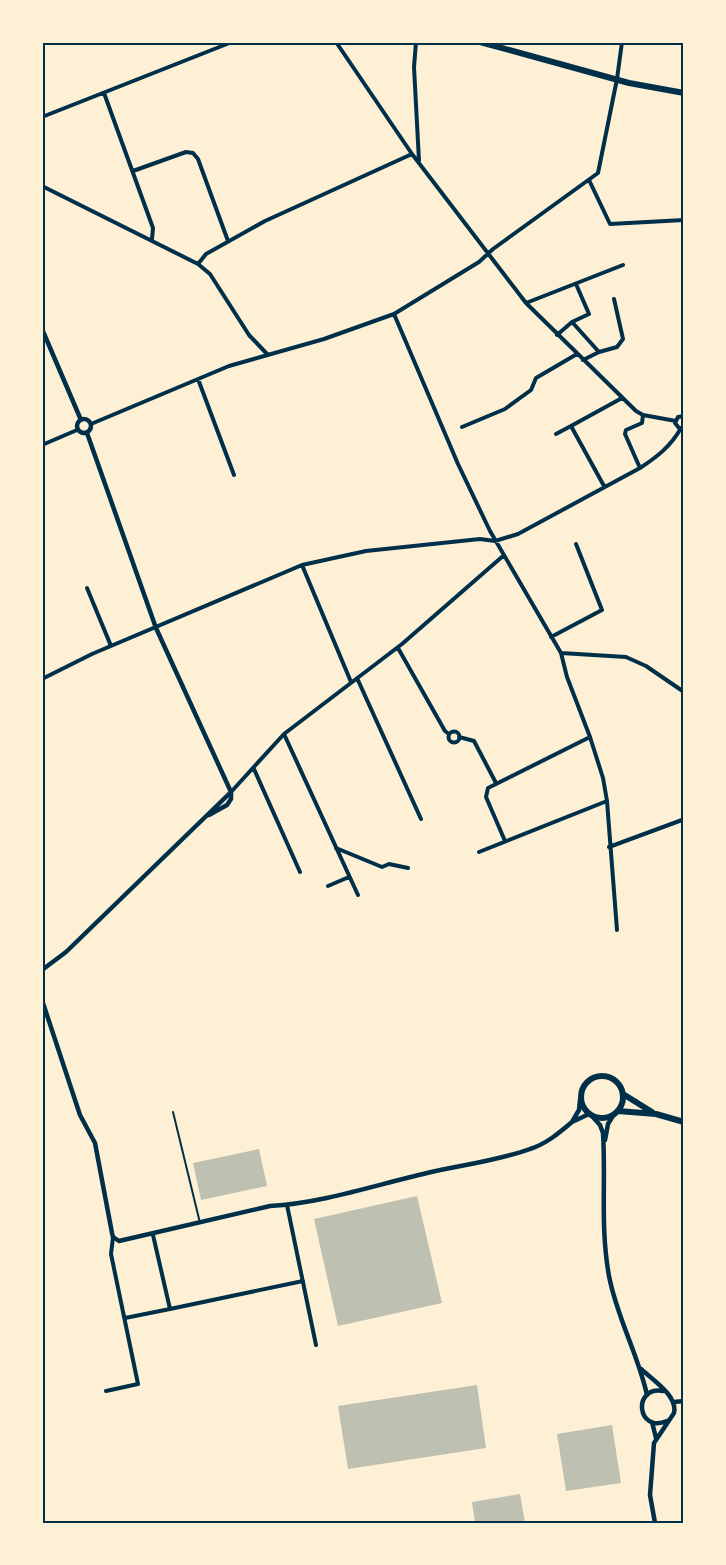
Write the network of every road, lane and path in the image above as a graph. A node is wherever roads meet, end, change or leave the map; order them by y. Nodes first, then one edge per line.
1 (232, 42) edge
2 (336, 42) edge
3 (416, 42) edge
4 (480, 42) edge
5 (622, 42) edge
6 (617, 79) junction
7 (104, 93) junction
8 (684, 93) edge
9 (42, 117) edge
10 (412, 154) junction
11 (419, 163) junction
12 (133, 171) junction
13 (589, 180) junction
14 (42, 186) edge
15 (684, 220) edge
16 (152, 239) junction
17 (228, 241) junction
18 (488, 254) junction
19 (198, 264) junction
20 (623, 266) dead end
21 (576, 284) junction
22 (614, 299) dead end
23 (526, 303) junction
24 (394, 314) junction
25 (572, 322) junction
26 (42, 329) edge
27 (557, 335) junction
28 (599, 352) junction
29 (577, 354) junction
30 (268, 355) junction
31 (583, 360) junction
32 (198, 379) junction
33 (622, 398) junction
34 (644, 415) junction
35 (684, 416) edge
36 (81, 420) junction
37 (675, 421) junction
38 (91, 424) junction
39 (571, 426) junction
40 (462, 428) dead end
41 (682, 428) edge
42 (77, 430) junction
43 (87, 434) junction
44 (556, 434) dead end
45 (42, 445) edge
46 (640, 468) junction
47 (234, 476) dead end
48 (604, 486) junction
49 (495, 541) junction
50 (576, 544) dead end
51 (503, 556) junction
52 (302, 565) junction
53 (87, 588) dead end
54 (156, 628) junction
55 (551, 637) junction
56 (111, 646) junction
57 (398, 648) junction
58 (561, 653) junction
59 (357, 678) junction
60 (42, 679) edge
61 (351, 682) junction
62 (684, 692) edge
63 (284, 734) junction
64 (449, 734) junction
65 (590, 737) junction
66 (459, 738) junction
67 (254, 769) junction
68 (496, 783) junction
69 (231, 792) junction
70 (607, 801) junction
71 (421, 819) dead end
72 (682, 820) dead end
73 (505, 841) junction
74 (609, 847) junction
75 (336, 848) junction
76 (479, 852) dead end
77 (408, 868) dead end
78 (300, 872) dead end
79 (349, 877) junction
80 (328, 886) dead end
81 (358, 895) dead end
82 (617, 930) dead end
83 (42, 970) edge
84 (42, 1000) edge
85 (623, 1094) junction
86 (580, 1100) junction
87 (173, 1112) dead end
88 (616, 1113) junction
89 (656, 1114) junction
90 (590, 1115) junction
91 (572, 1122) junction
92 (684, 1122) edge
93 (604, 1145) junction
94 (287, 1205) junction
95 (200, 1223) junction
96 (153, 1235) junction
97 (113, 1237) junction
98 (303, 1281) junction
99 (170, 1309) junction
100 (125, 1318) junction
101 (316, 1345) dead end
102 (641, 1369) junction
103 (106, 1390) dead end
104 (664, 1391) junction
105 (647, 1395) junction
106 (684, 1401) edge
107 (674, 1402) junction
108 (668, 1421) junction
109 (652, 1422) junction
110 (656, 1438) junction
111 (655, 1523) edge

1 - 7 street
2 - 10 street
3 - 11 street
4 - 6 main road
5 - 6 street
6 - 8 main road
6 - 13 street
7 - 9 street
7 - 12 street
10 - 11 street
10 - 17 street
11 - 18 street
12 - 16 street
12 - 17 street
13 - 15 street
13 - 18 street
14 - 16 street
16 - 19 street
17 - 19 street
18 - 23 street
18 - 24 street
19 - 30 street
20 - 21 street
21 - 23 street
21 - 25 street
22 - 28 street
23 - 27 street
24 - 30 street
24 - 49 street
25 - 27 street
25 - 28 street
26 - 36 street
27 - 29 street
28 - 31 street
29 - 31 street
29 - 40 street
30 - 32 street
31 - 33 street
32 - 38 street
32 - 47 street
33 - 34 street
33 - 39 street
34 - 37 street
34 - 46 street
35 - 37 street
36 - 38 street
36 - 42 street
37 - 41 street
38 - 43 street
39 - 44 street
39 - 48 street
41 - 46 street
42 - 43 street
42 - 45 street
43 - 54 street
46 - 48 street
48 - 49 street
49 - 51 street
49 - 52 street
50 - 55 street
51 - 55 street
51 - 57 street
52 - 54 street
52 - 61 street
53 - 56 street
54 - 56 street
54 - 69 street
55 - 58 street
56 - 60 street
57 - 59 street
57 - 64 street
58 - 62 street
58 - 65 street
59 - 61 street
59 - 71 street
61 - 63 street
63 - 67 street
63 - 75 street
64 - 66 street
64 - 66 street
65 - 68 street
65 - 70 street
66 - 68 street
67 - 69 street
67 - 78 street
68 - 73 street
69 - 83 street
70 - 73 street
70 - 74 street
72 - 74 street
73 - 76 street
74 - 82 street
75 - 77 street
75 - 79 street
79 - 80 street
79 - 81 street
84 - 97 street
85 - 86 main road
85 - 88 main road
85 - 89 main road
86 - 90 main road
86 - 91 street
87 - 95 lane
88 - 89 main road
88 - 90 main road
88 - 93 street
89 - 92 main road
90 - 91 street
90 - 93 street
91 - 94 street
93 - 102 street
94 - 95 street
94 - 98 street
95 - 96 street
96 - 97 street
96 - 99 street
97 - 100 street
98 - 99 street
98 - 101 street
99 - 100 street
100 - 103 street
102 - 104 street
102 - 105 street
104 - 105 street
104 - 107 street
105 - 109 street
106 - 107 street
107 - 108 street
108 - 109 street
108 - 110 street
109 - 110 street
110 - 111 street

